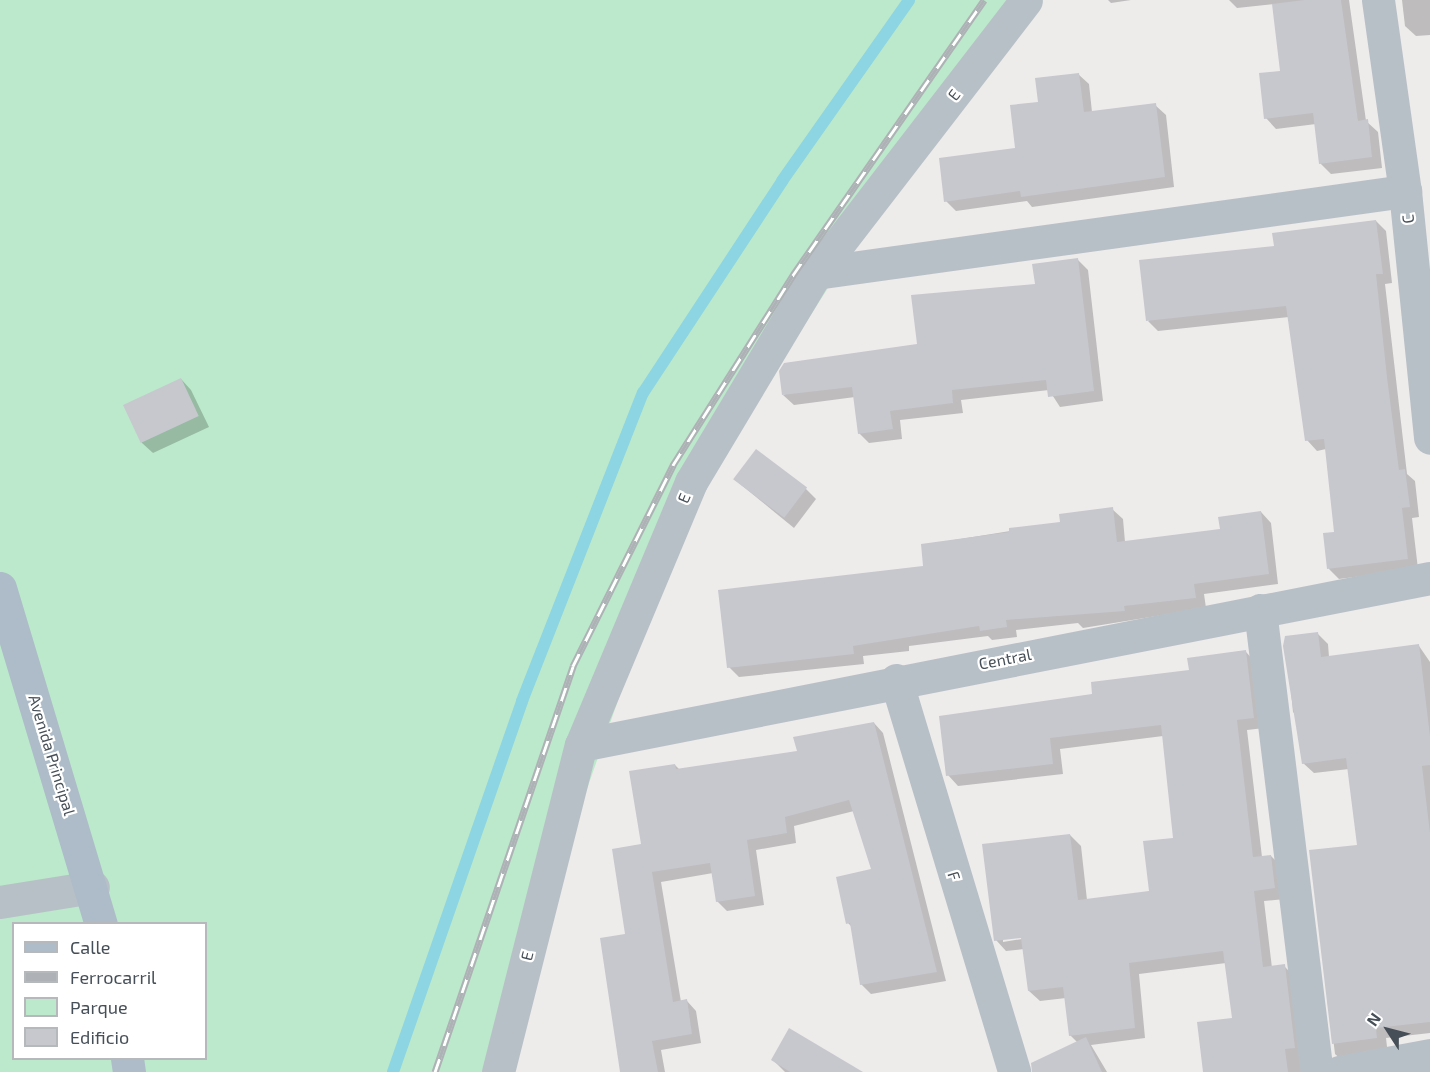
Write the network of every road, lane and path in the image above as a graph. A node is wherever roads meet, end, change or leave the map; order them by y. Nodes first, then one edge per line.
1 (1026, 0) edge
2 (1378, 0) edge
3 (1405, 191) junction
4 (816, 273) junction
5 (1430, 438) edge
6 (1430, 578) edge
7 (0, 588) edge
8 (1260, 610) junction
9 (896, 680) junction
10 (581, 745) junction
11 (93, 887) junction
12 (0, 902) edge
13 (101, 922) edge
14 (1430, 1055) edge
15 (498, 1072) edge
16 (1014, 1072) edge
17 (1317, 1072) edge
18 (1339, 1072) edge

1 - 4 street, E
2 - 3 street, C
3 - 4 street
3 - 5 street, C
4 - 10 street, E
6 - 8 street, Central
7 - 11 main road, Avenida Principal
8 - 9 street, Central
8 - 17 street
9 - 10 street, Central
9 - 16 street, F
10 - 15 street, E
11 - 12 street
11 - 13 main road, Avenida Principal
14 - 18 street

